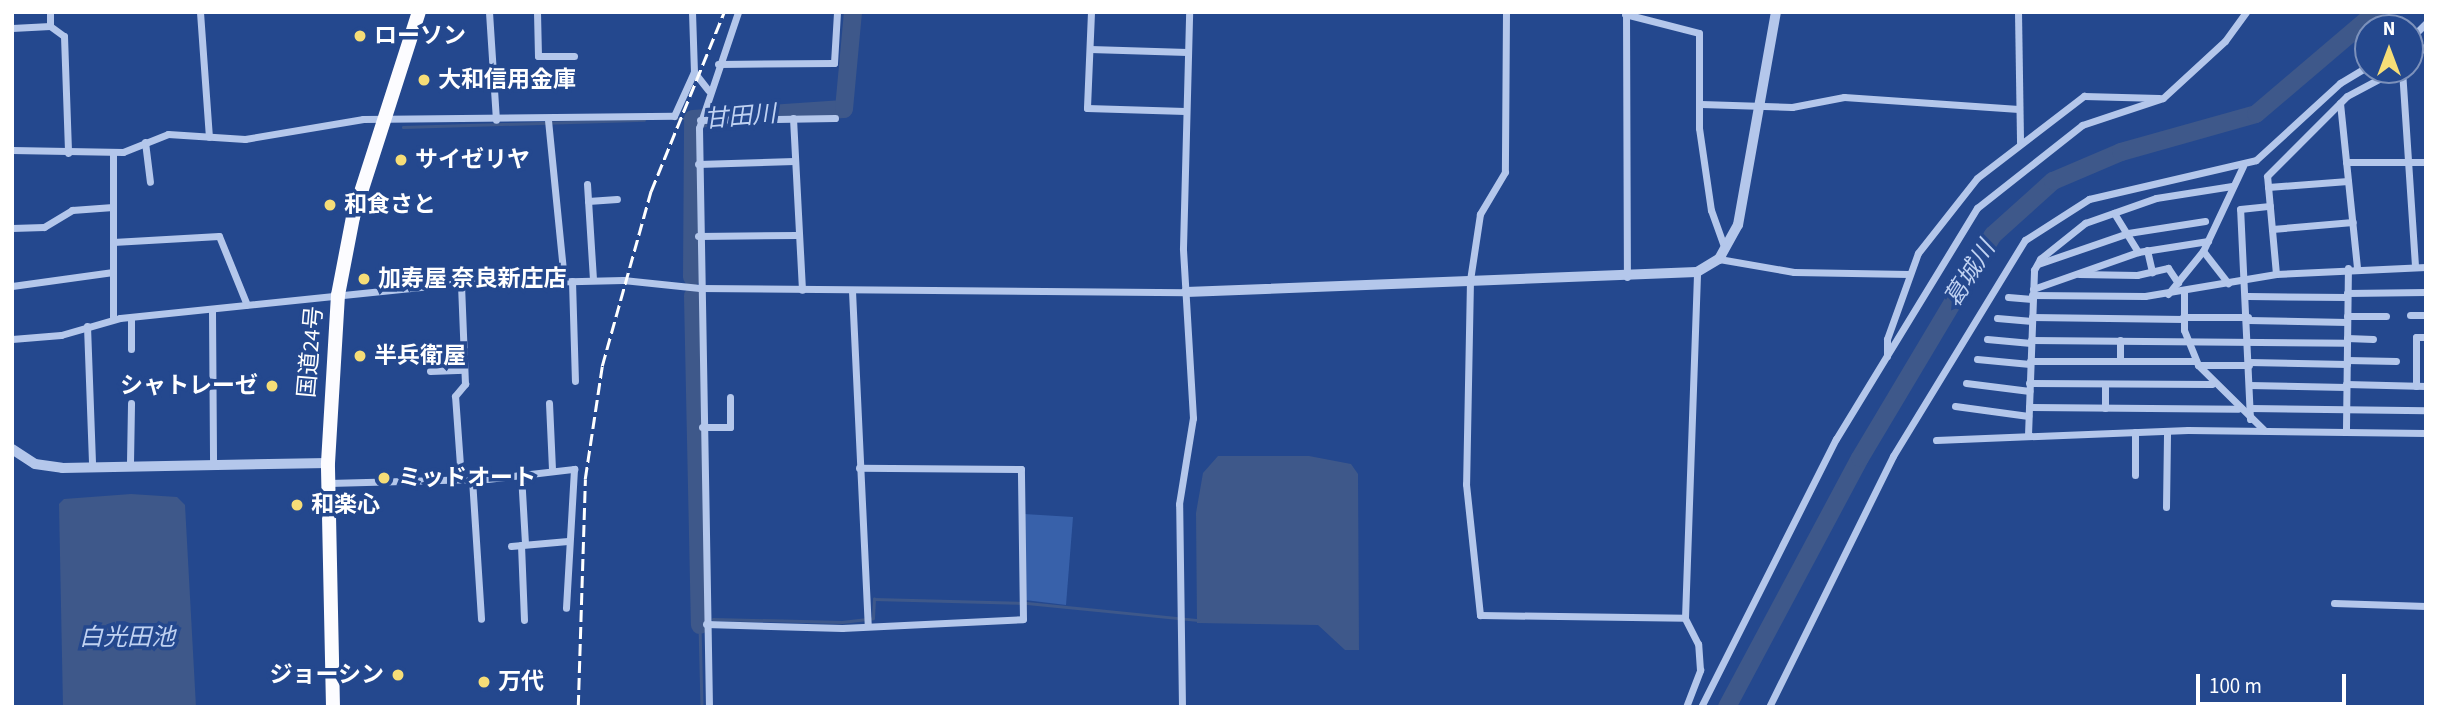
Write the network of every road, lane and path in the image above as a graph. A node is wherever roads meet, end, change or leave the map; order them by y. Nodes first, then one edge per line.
1 (50, 12) edge
2 (200, 12) edge
3 (419, 12) edge
4 (489, 12) edge
5 (537, 12) edge
6 (692, 12) edge
7 (738, 12) edge
8 (837, 12) edge
9 (1091, 12) edge
10 (1189, 12) edge
11 (1506, 12) edge
12 (1776, 12) edge
13 (2018, 12) edge
14 (2246, 12) edge
15 (1625, 13) edge
16 (50, 26) junction
17 (12, 28) edge
18 (1090, 49) junction
19 (1187, 52) junction
20 (575, 55) dead end
21 (719, 64) junction
22 (694, 72) junction
23 (2354, 77) edge
24 (2372, 84) edge
25 (2403, 84) edge
26 (708, 90) junction
27 (2163, 98) junction
28 (2340, 103) junction
29 (1701, 104) junction
30 (1756, 106) junction
31 (2019, 109) junction
32 (1185, 111) junction
33 (384, 118) junction
34 (793, 118) junction
35 (835, 118) dead end
36 (496, 120) junction
37 (700, 120) junction
38 (548, 124) junction
39 (209, 137) junction
40 (145, 142) junction
41 (2020, 144) junction
42 (12, 150) edge
43 (113, 152) junction
44 (68, 153) junction
45 (794, 161) junction
46 (2346, 162) junction
47 (2408, 162) junction
48 (2426, 162) edge
49 (698, 164) junction
50 (2243, 166) junction
51 (2348, 181) junction
52 (150, 182) dead end
53 (587, 184) dead end
54 (2232, 186) junction
55 (2268, 187) junction
56 (617, 200) dead end
57 (588, 201) junction
58 (2270, 206) junction
59 (113, 207) junction
60 (2114, 213) junction
61 (2205, 221) dead end
62 (2353, 222) junction
63 (12, 228) edge
64 (2272, 229) junction
65 (2128, 233) junction
66 (797, 235) junction
67 (698, 236) junction
68 (2208, 241) junction
69 (113, 242) junction
70 (2147, 250) junction
71 (2203, 251) junction
72 (2138, 252) junction
73 (1722, 255) junction
74 (2038, 264) junction
75 (2357, 267) junction
76 (2415, 267) junction
77 (2426, 267) edge
78 (2347, 268) junction
79 (113, 272) junction
80 (1697, 272) junction
81 (2152, 272) junction
82 (1909, 274) junction
83 (2074, 274) junction
84 (2276, 274) junction
85 (1627, 278) junction
86 (2247, 279) junction
87 (593, 280) junction
88 (1470, 280) junction
89 (568, 281) junction
90 (461, 283) junction
91 (2178, 283) junction
92 (2228, 283) junction
93 (12, 286) edge
94 (700, 288) junction
95 (802, 290) junction
96 (2185, 290) junction
97 (852, 291) junction
98 (1186, 292) junction
99 (2426, 292) edge
100 (2033, 294) junction
101 (2168, 294) junction
102 (338, 295) junction
103 (2347, 295) junction
104 (2248, 296) junction
105 (2008, 297) dead end
106 (247, 305) junction
107 (212, 312) junction
108 (2410, 315) dead end
109 (2386, 316) dead end
110 (2426, 316) edge
111 (131, 318) junction
112 (1997, 318) dead end
113 (2183, 318) junction
114 (113, 319) junction
115 (2032, 319) junction
116 (2248, 319) junction
117 (2347, 319) junction
118 (87, 326) junction
119 (2426, 337) edge
120 (12, 338) edge
121 (1987, 339) dead end
122 (2373, 339) dead end
123 (2120, 340) junction
124 (2031, 341) junction
125 (2187, 341) junction
126 (2249, 341) junction
127 (2347, 341) junction
128 (131, 349) dead end
129 (1887, 356) junction
130 (1977, 359) dead end
131 (2120, 361) junction
132 (2396, 361) dead end
133 (2347, 362) junction
134 (2416, 362) junction
135 (2426, 362) edge
136 (2030, 363) junction
137 (2197, 363) junction
138 (2249, 363) junction
139 (464, 370) junction
140 (430, 371) dead end
141 (575, 381) dead end
142 (1966, 383) dead end
143 (2105, 384) junction
144 (2212, 384) junction
145 (2249, 385) junction
146 (2346, 385) junction
147 (2416, 386) junction
148 (2426, 386) edge
149 (2029, 387) junction
150 (730, 397) dead end
151 (549, 402) dead end
152 (131, 403) dead end
153 (1955, 406) dead end
154 (2346, 407) junction
155 (2105, 408) junction
156 (2250, 408) junction
157 (2238, 409) junction
158 (2426, 410) edge
159 (2028, 412) junction
160 (2250, 419) junction
161 (702, 427) junction
162 (2346, 429) junction
163 (2263, 430) junction
164 (2167, 431) junction
165 (2135, 432) junction
166 (2426, 433) edge
167 (2028, 435) junction
168 (1936, 440) dead end
169 (12, 449) edge
170 (130, 462) junction
171 (214, 462) junction
172 (328, 463) junction
173 (92, 465) junction
174 (552, 468) junction
175 (859, 468) junction
176 (521, 474) junction
177 (2135, 475) dead end
178 (461, 479) junction
179 (472, 479) junction
180 (328, 483) junction
181 (2166, 507) dead end
182 (568, 541) junction
183 (523, 544) junction
184 (511, 546) dead end
185 (2334, 603) dead end
186 (2426, 607) edge
187 (566, 608) dead end
188 (1685, 618) junction
189 (481, 619) dead end
190 (524, 620) dead end
191 (706, 624) junction
192 (868, 625) junction
193 (333, 707) edge
194 (709, 707) edge
195 (1182, 707) edge
196 (1686, 707) edge
197 (1701, 707) edge
198 (1769, 707) edge

1 - 16 street
2 - 39 street
3 - 33 highway, 国道24号
4 - 36 street
5 - 20 street
6 - 22 street
7 - 21 street
8 - 21 street
9 - 18 street
10 - 19 street
11 - 88 street
12 - 30 street
13 - 31 street
14 - 27 street
15 - 29 street
15 - 85 street
16 - 17 street
16 - 44 street
18 - 19 street
18 - 32 street
19 - 32 street
21 - 26 street
22 - 26 street
22 - 38 street
23 - 50 street
24 - 28 street
25 - 47 street
26 - 37 street
27 - 41 street
27 - 129 street
28 - 46 street
28 - 55 street
29 - 30 street
29 - 73 street
30 - 31 street
30 - 73 street
31 - 41 street
32 - 98 street
33 - 36 street
33 - 39 street
33 - 102 highway, 国道24号
34 - 35 street
34 - 37 street
34 - 45 street
36 - 38 street
37 - 49 street
38 - 89 street
39 - 40 street
40 - 43 street
40 - 52 street
41 - 82 street
42 - 44 street
43 - 44 street
43 - 59 street
45 - 49 street
45 - 66 street
46 - 47 street
46 - 51 street
47 - 48 street
47 - 76 street
49 - 67 street
50 - 54 street
50 - 198 street
51 - 55 street
51 - 62 street
53 - 57 street
54 - 60 street
54 - 68 street
55 - 58 street
56 - 57 street
57 - 87 street
58 - 64 street
58 - 86 street
59 - 63 street
59 - 69 street
60 - 65 street
60 - 74 street
61 - 65 street
62 - 64 street
62 - 75 street
64 - 84 street
65 - 72 street
65 - 74 street
66 - 67 street
66 - 95 street
67 - 94 street
68 - 70 street
68 - 71 street
69 - 79 street
69 - 106 street
70 - 72 street
70 - 81 street
71 - 91 street
71 - 92 street
72 - 83 street
73 - 80 street
73 - 82 street
74 - 100 street
75 - 76 street
75 - 78 street
76 - 77 street
78 - 84 street
78 - 103 street
79 - 93 street
79 - 114 street
80 - 85 street
80 - 188 street
81 - 83 street
81 - 91 street
82 - 129 street
83 - 100 street
84 - 86 street
85 - 88 street
86 - 92 street
86 - 104 street
87 - 89 street
87 - 94 street
88 - 98 street
88 - 188 street
89 - 90 street
89 - 141 street
90 - 102 street
90 - 139 street
91 - 101 street
92 - 96 street
94 - 95 street
94 - 161 street
95 - 97 street
96 - 101 street
96 - 113 street
97 - 98 street
97 - 175 street
98 - 195 street
99 - 103 street
100 - 101 street
100 - 105 street
100 - 115 street
102 - 106 street
102 - 172 highway, 国道24号
103 - 104 street
103 - 117 street
104 - 116 street
106 - 107 street
107 - 111 street
107 - 171 street
108 - 110 street
109 - 117 street
111 - 114 street
111 - 128 street
112 - 115 street
113 - 115 street
113 - 116 street
113 - 125 street
114 - 118 street
115 - 124 street
116 - 117 street
116 - 126 street
117 - 127 street
118 - 120 street
118 - 173 street
119 - 134 street
121 - 124 street
122 - 127 street
123 - 124 street
123 - 125 street
123 - 131 street
124 - 136 street
125 - 126 street
125 - 137 street
126 - 127 street
126 - 138 street
127 - 133 street
129 - 197 street
130 - 136 street
131 - 136 street
131 - 137 street
132 - 133 street
133 - 138 street
133 - 146 street
134 - 135 street
134 - 147 street
136 - 149 street
137 - 138 street
137 - 144 street
138 - 145 street
139 - 140 street
139 - 178 street
142 - 149 street
143 - 144 street
143 - 149 street
143 - 155 street
144 - 157 street
145 - 146 street
145 - 156 street
146 - 147 street
146 - 154 street
147 - 148 street
149 - 159 street
150 - 161 street
151 - 174 street
152 - 170 street
153 - 159 street
154 - 156 street
154 - 158 street
154 - 162 street
155 - 157 street
155 - 159 street
156 - 160 street
157 - 160 street
159 - 167 street
160 - 163 street
161 - 191 street
162 - 163 street
162 - 166 street
163 - 164 street
164 - 165 street
164 - 181 street
165 - 167 street
165 - 177 street
167 - 168 street
169 - 173 street
170 - 171 street
170 - 173 street
171 - 172 street
172 - 180 highway, 国道24号
174 - 176 street
174 - 182 street
175 - 192 street
175 - 192 street
176 - 179 street
176 - 183 street
178 - 179 street
178 - 180 street
179 - 189 street
180 - 193 highway, 国道24号
182 - 183 street
182 - 187 street
183 - 184 street
183 - 190 street
185 - 186 street
188 - 196 street
191 - 192 street
191 - 194 street

